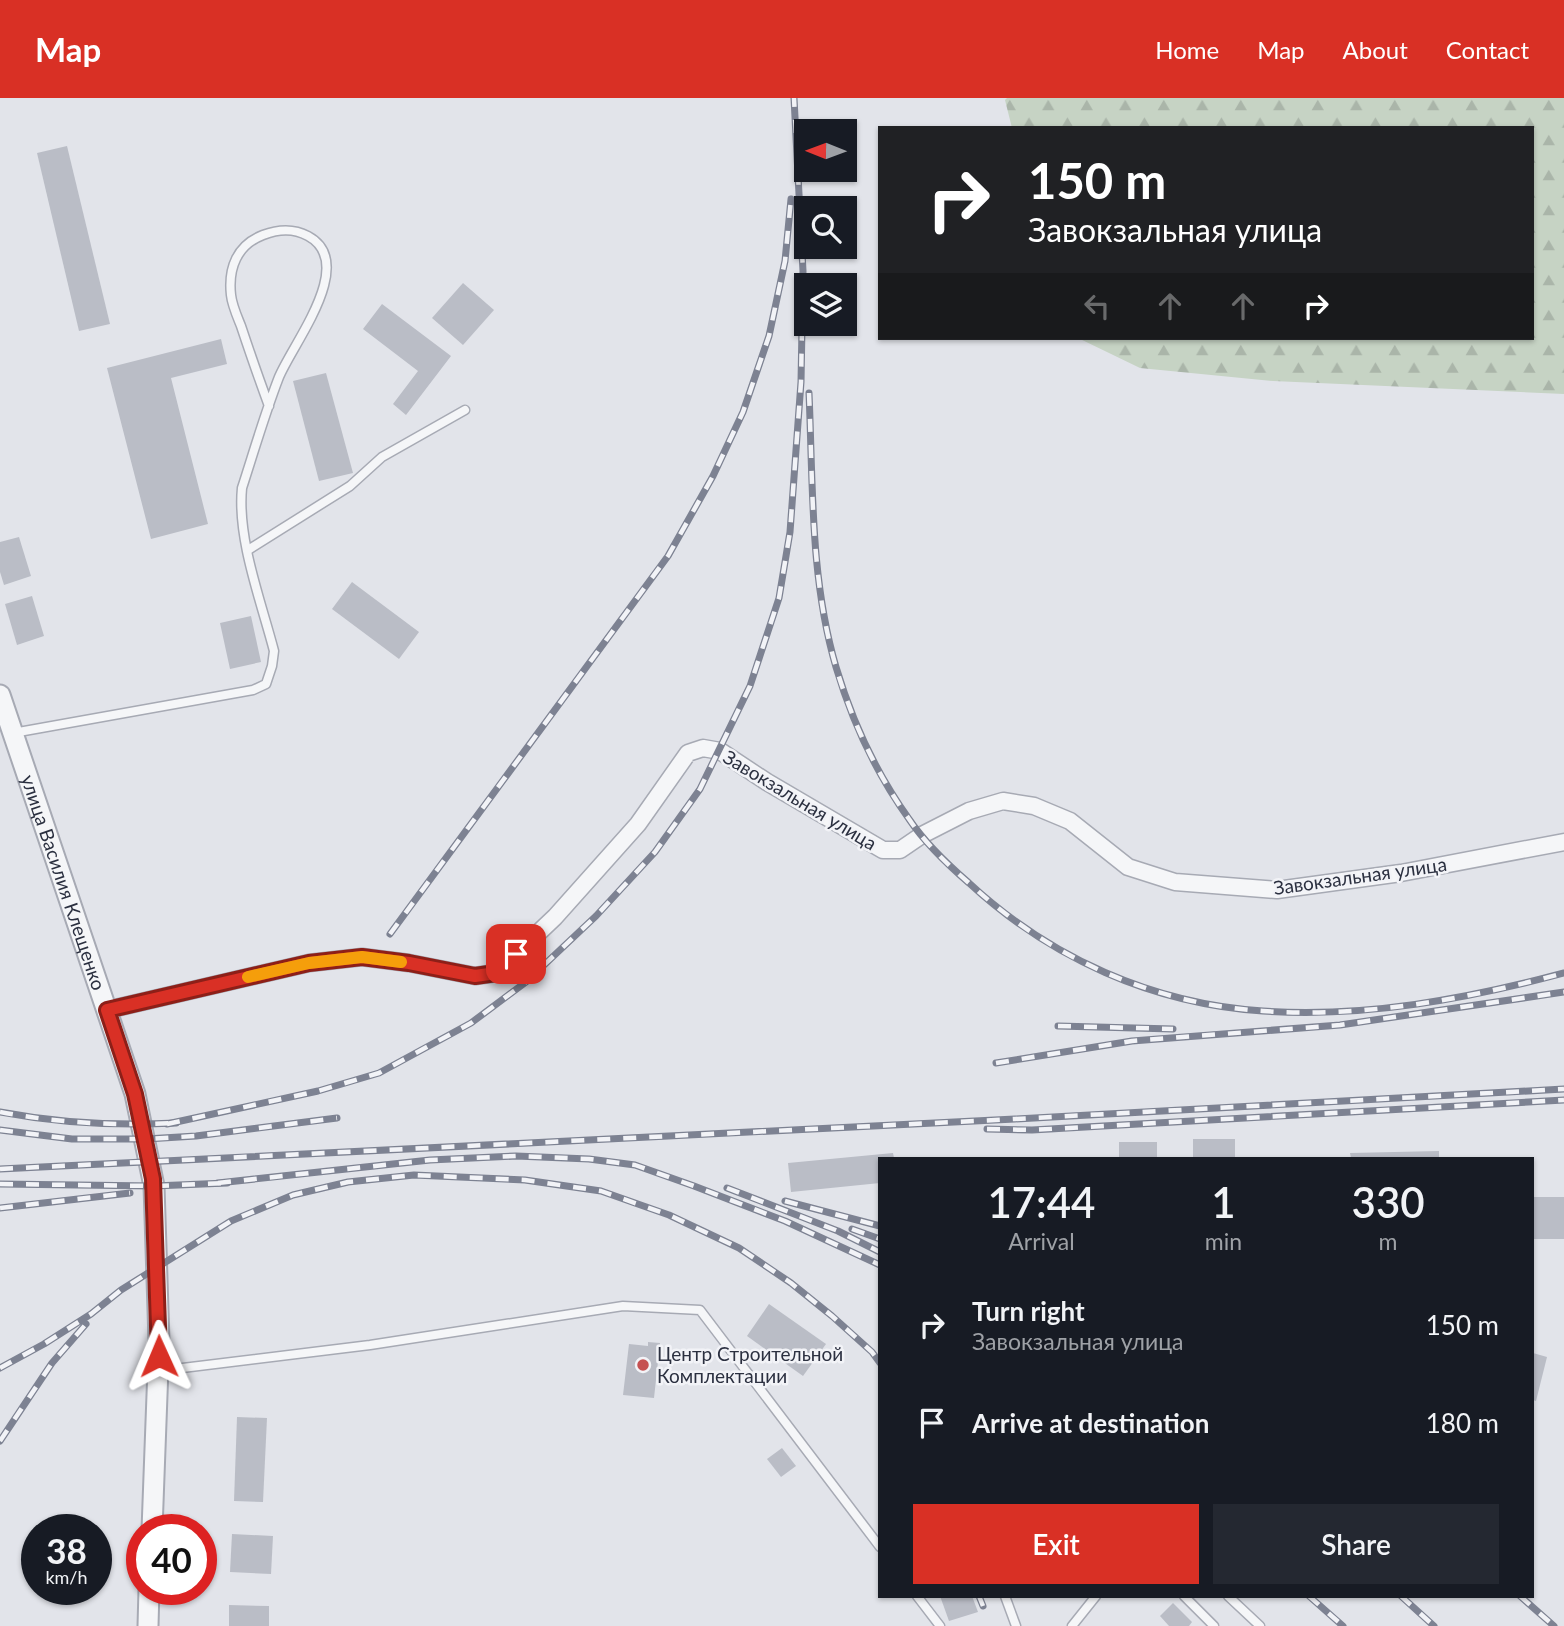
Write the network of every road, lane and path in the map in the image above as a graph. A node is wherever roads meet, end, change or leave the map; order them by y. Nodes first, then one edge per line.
1 (269, 406) junction
2 (465, 410) dead end
3 (248, 550) junction
4 (0, 695) edge
5 (13, 733) junction
6 (1564, 842) edge
7 (107, 1010) junction
8 (158, 1371) junction
9 (153, 1514) edge
10 (878, 1544) edge
11 (919, 1598) edge
12 (1006, 1598) edge
13 (1094, 1598) edge
14 (1186, 1598) edge
15 (1230, 1598) edge
16 (149, 1605) edge
17 (148, 1626) edge
18 (940, 1626) edge
19 (1016, 1626) edge
20 (1072, 1626) edge
21 (1214, 1626) edge
22 (1260, 1626) edge

1 - 1 lane
1 - 3 lane
2 - 3 lane
3 - 5 lane
4 - 5 street, улица Василия Клещенко
5 - 7 street, улица Василия Клещенко
6 - 7 street, Завокзальная улица
7 - 8 street, улица Василия Клещенко
8 - 9 street, улица Василия Клещенко
8 - 10 lane
11 - 18 lane
12 - 19 lane
13 - 20 lane
14 - 21 lane
15 - 22 lane
16 - 17 street

